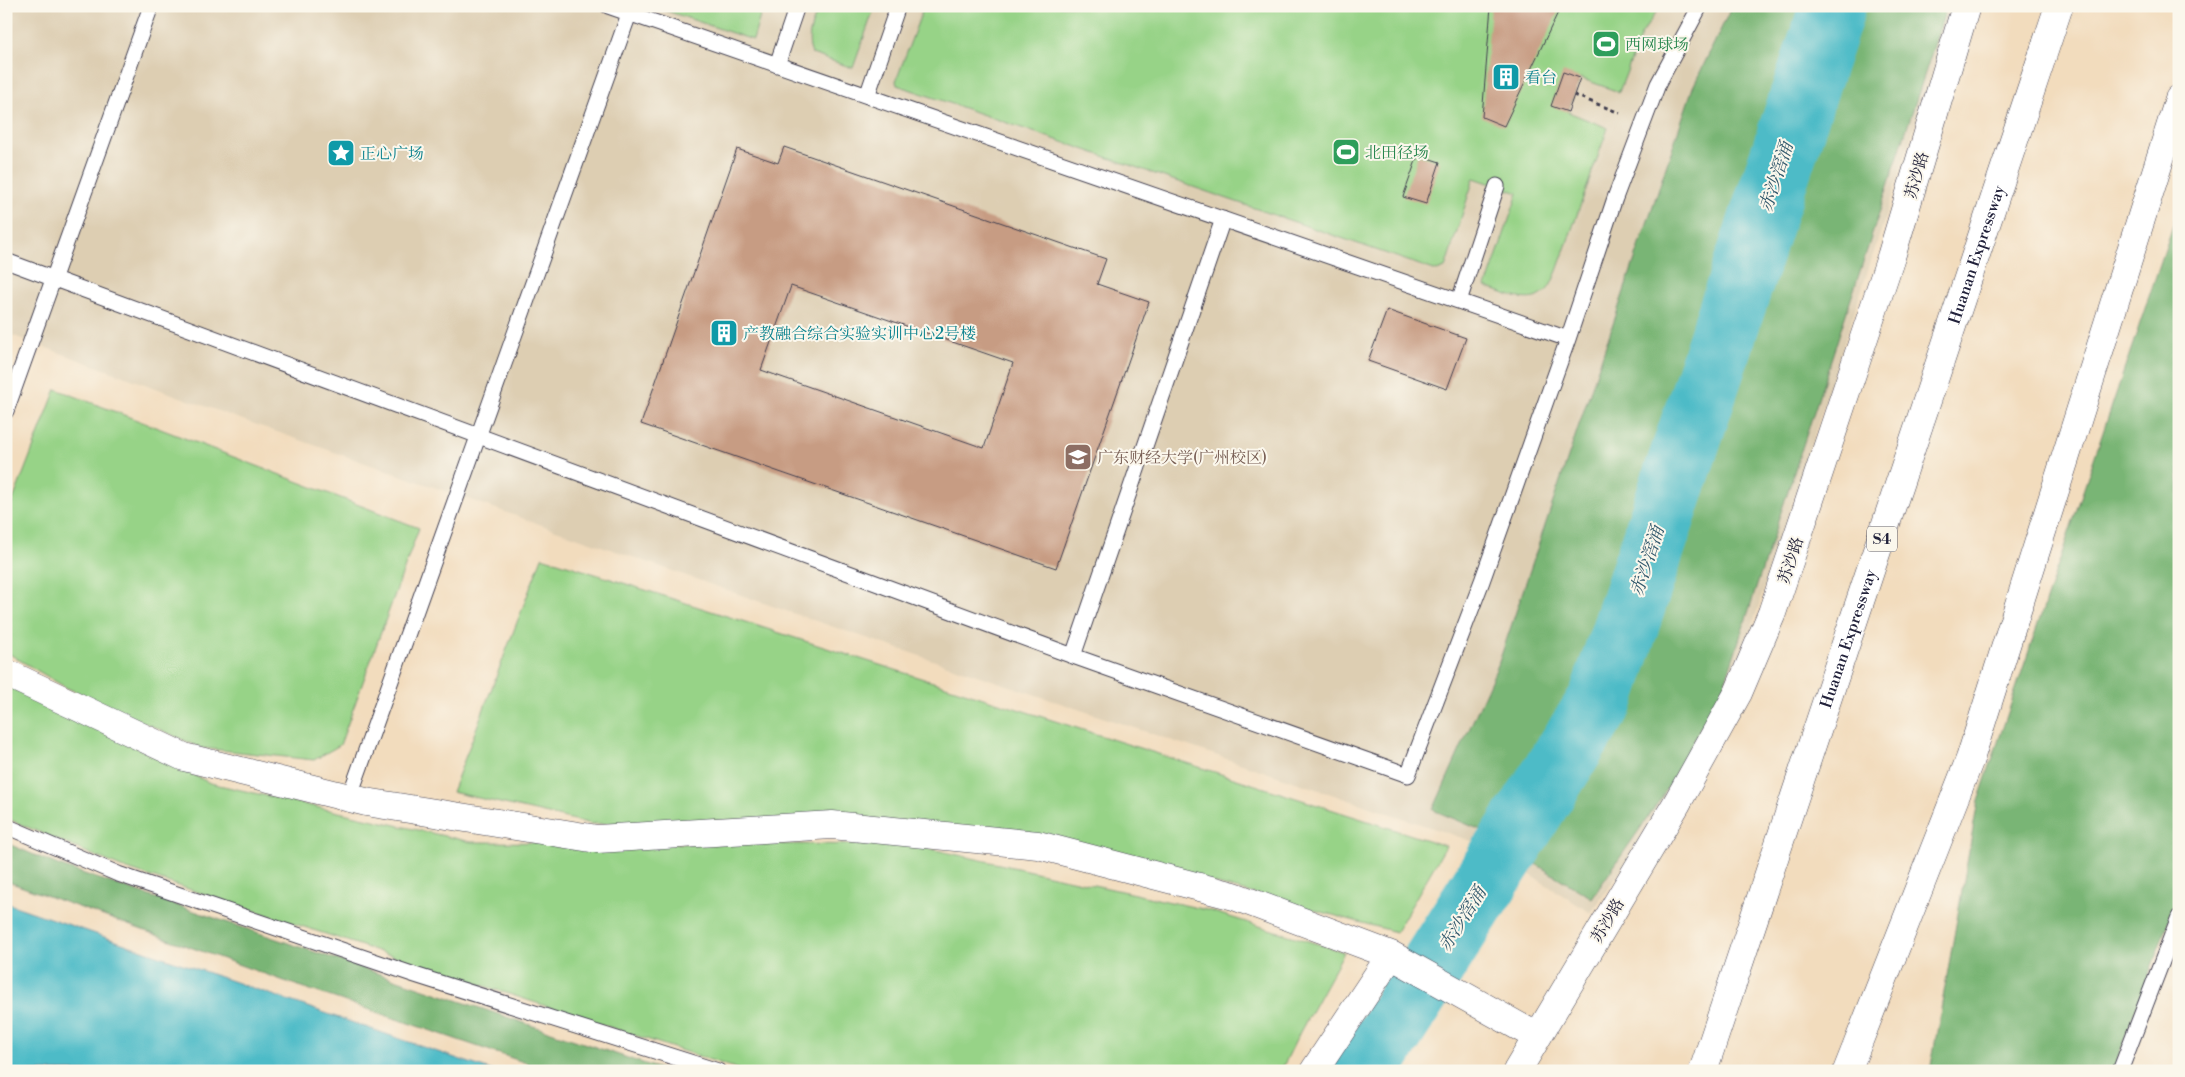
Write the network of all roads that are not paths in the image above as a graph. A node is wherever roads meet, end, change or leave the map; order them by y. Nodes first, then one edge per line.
1 (150, 6) edge
2 (608, 6) edge
3 (797, 6) edge
4 (898, 6) edge
5 (1700, 6) edge
6 (1966, 6) edge
7 (2059, 6) edge
8 (629, 14) junction
9 (777, 64) junction
10 (867, 96) junction
11 (2179, 99) edge
12 (1497, 186) dead end
13 (1223, 219) junction
14 (6, 261) edge
15 (54, 279) junction
16 (1459, 301) junction
17 (1568, 339) junction
18 (6, 411) edge
19 (478, 436) junction
20 (1074, 656) junction
21 (6, 673) edge
22 (348, 798) junction
23 (6, 826) edge
24 (2179, 917) edge
25 (1391, 956) junction
26 (1536, 1036) junction
27 (718, 1071) edge
28 (1314, 1071) edge
29 (1517, 1071) edge
30 (1703, 1071) edge
31 (1847, 1071) edge
32 (2120, 1071) edge

1 - 15 lane
2 - 8 lane
3 - 9 lane
4 - 10 lane
5 - 17 lane
6 - 26 main road, 苏沙路
7 - 30 main road, Huanan Expressway / S4
8 - 9 lane
8 - 19 lane
9 - 10 lane
10 - 13 lane
11 - 31 main road
12 - 16 lane
13 - 16 lane
13 - 20 lane
14 - 15 lane
15 - 18 lane
15 - 19 lane
16 - 17 lane
17 - 20 lane
19 - 20 lane
19 - 22 lane
21 - 22 main road
22 - 25 main road
23 - 27 lane
24 - 32 lane
25 - 26 main road
25 - 28 main road
26 - 29 main road, 苏沙路

